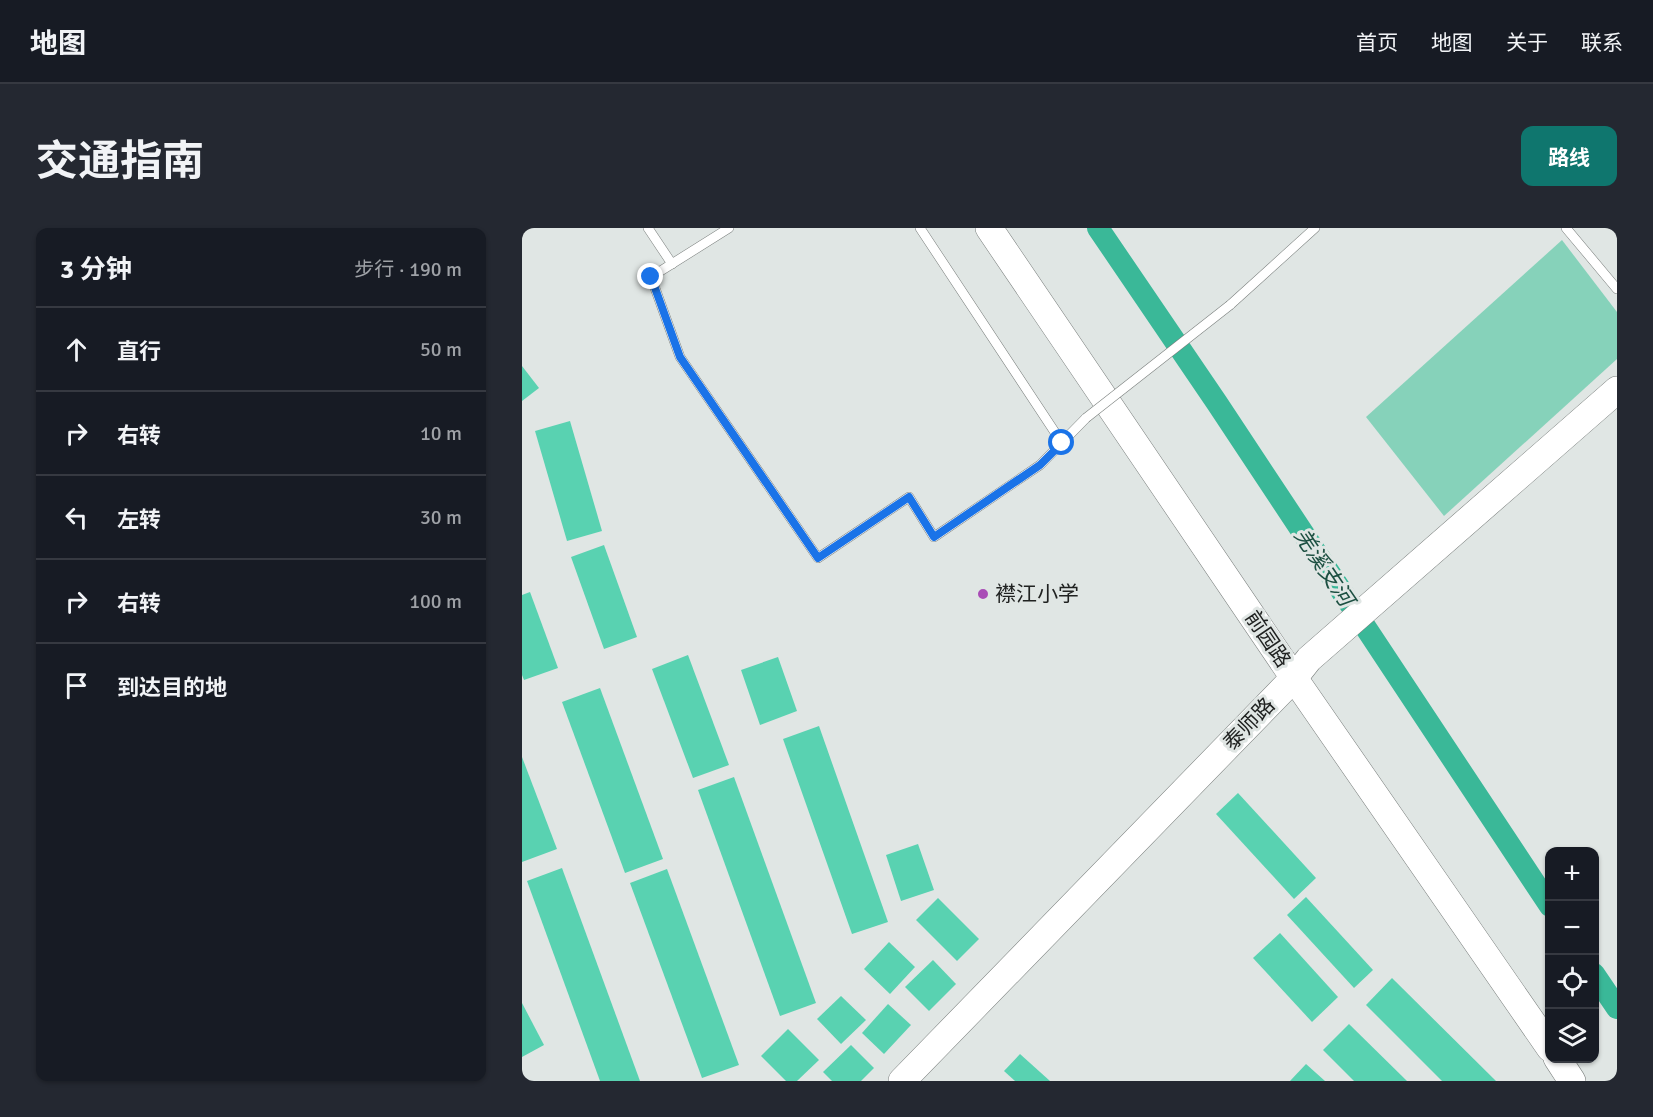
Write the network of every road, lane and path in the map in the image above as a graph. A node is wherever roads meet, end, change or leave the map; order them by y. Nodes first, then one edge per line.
1 (648, 228) edge
2 (729, 228) edge
3 (920, 228) edge
4 (989, 228) edge
5 (1315, 228) edge
6 (1566, 228) edge
7 (672, 264) junction
8 (1617, 289) edge
9 (1617, 390) edge
10 (1062, 443) junction
11 (1302, 669) junction
12 (1545, 1040) edge
13 (1560, 1063) edge
14 (903, 1081) edge
15 (1572, 1081) edge

1 - 7 lane
2 - 7 lane
3 - 10 lane
4 - 11 street, 前园路
5 - 10 lane, bridge
6 - 8 lane
7 - 10 lane
9 - 11 street, 泰师路
11 - 12 street, 前园路
11 - 14 street, 泰师路
13 - 15 street

